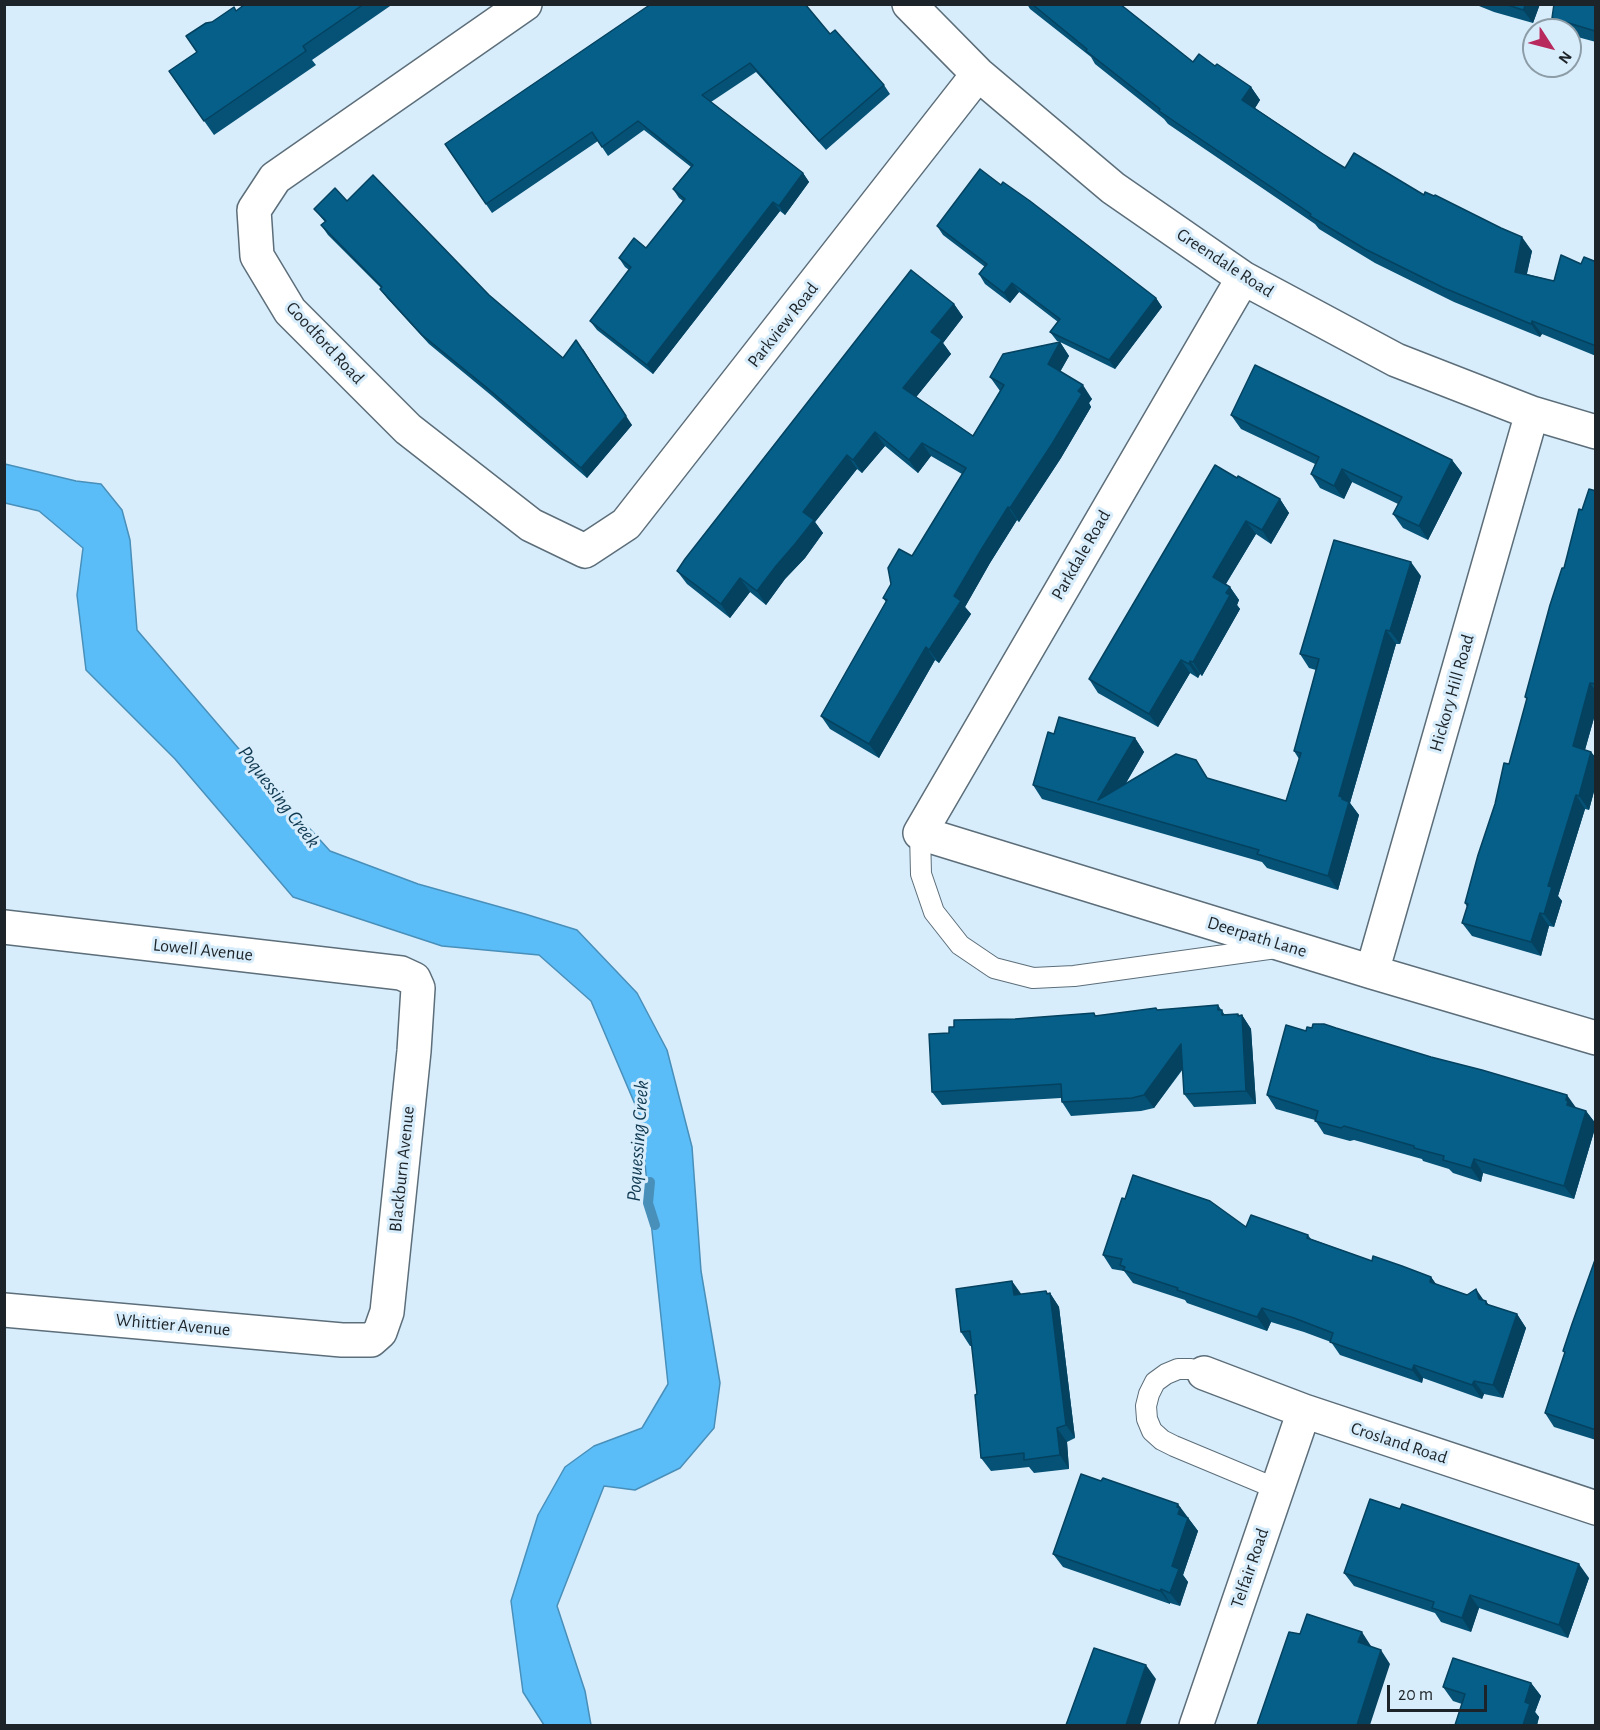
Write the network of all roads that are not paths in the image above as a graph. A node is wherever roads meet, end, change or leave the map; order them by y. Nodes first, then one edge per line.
1 (525, 4) edge
2 (909, 4) edge
3 (978, 74) junction
4 (1243, 278) junction
5 (1532, 413) junction
6 (1596, 432) edge
7 (571, 544) joint
8 (920, 833) junction
9 (4, 927) edge
10 (1289, 946) junction
11 (402, 972) joint
12 (1372, 972) junction
13 (1596, 1038) edge
14 (4, 1310) edge
15 (342, 1340) joint
16 (1204, 1373) joint
17 (1304, 1411) junction
18 (1277, 1489) junction
19 (1596, 1508) edge
20 (1196, 1725) edge

1 - 7 street, Goodford Road
2 - 3 street, Greendale Road
3 - 4 street, Greendale Road
3 - 7 street, Parkview Road
4 - 5 street, Greendale Road
4 - 8 street, Parkdale Road
5 - 6 street, Greendale Road
5 - 12 street, Hickory Hill Road
8 - 10 street, Deerpath Lane
8 - 10 lane
9 - 11 street, Lowell Avenue
10 - 12 street, Deerpath Lane
11 - 15 street, Blackburn Avenue
12 - 13 street, Deerpath Lane
14 - 15 street, Whittier Avenue
16 - 17 street, Crosland Road
16 - 18 lane
17 - 18 street, Telfair Road
17 - 19 street, Crosland Road
18 - 20 street, Telfair Road

